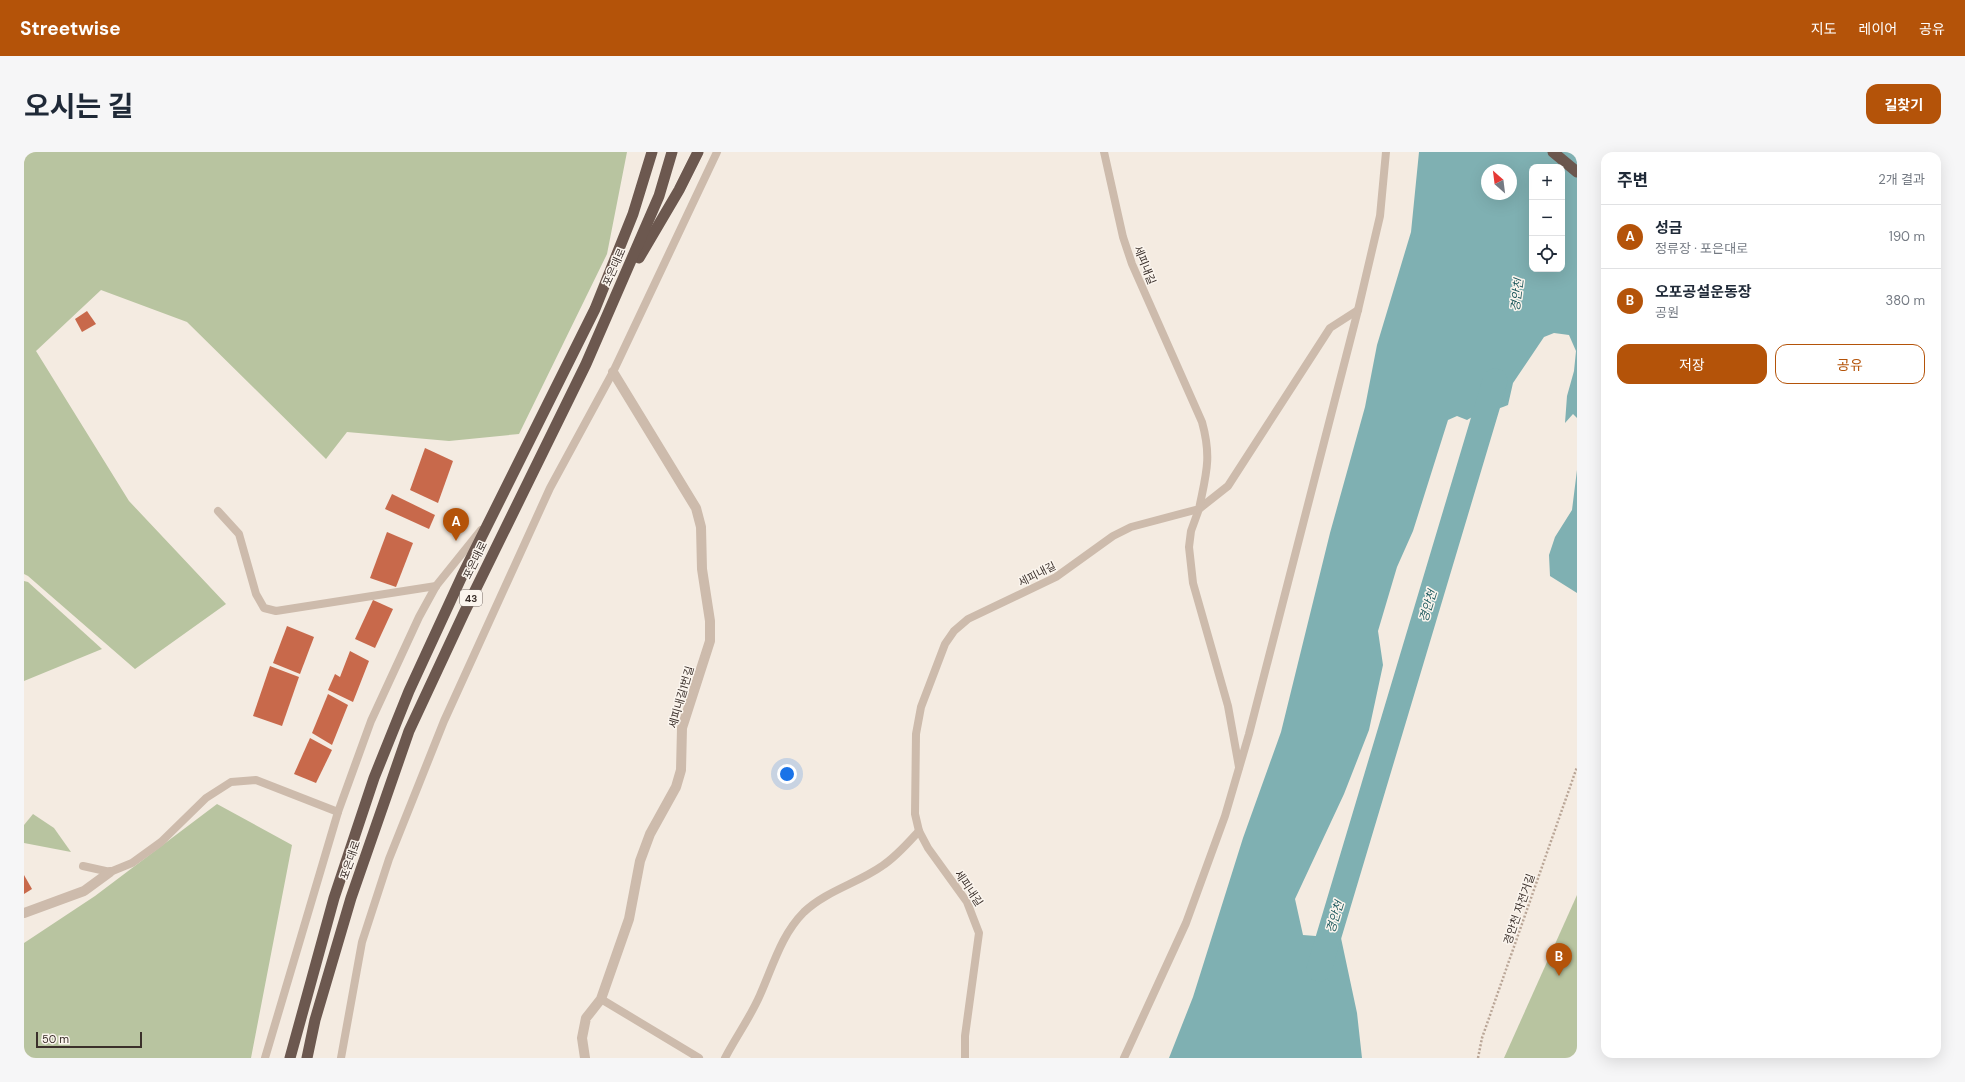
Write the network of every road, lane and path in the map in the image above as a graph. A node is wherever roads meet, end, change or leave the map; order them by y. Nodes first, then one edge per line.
1 (652, 152) edge
2 (672, 152) edge
3 (698, 152) edge
4 (717, 152) edge
5 (1104, 152) edge
6 (1386, 152) edge
7 (1553, 152) edge
8 (1577, 172) edge
9 (609, 308) junction
10 (1358, 310) junction
11 (613, 372) junction
12 (1199, 509) junction
13 (218, 511) dead end
14 (492, 517) junction
15 (436, 586) junction
16 (1577, 767) edge
17 (1239, 769) junction
18 (338, 812) junction
19 (919, 831) junction
20 (83, 866) dead end
21 (110, 872) junction
22 (24, 913) edge
23 (602, 999) junction
24 (265, 1058) edge
25 (290, 1058) edge
26 (307, 1058) edge
27 (341, 1058) edge
28 (585, 1058) edge
29 (699, 1058) edge
30 (725, 1058) edge
31 (965, 1058) edge
32 (1124, 1058) edge
33 (1478, 1058) edge

1 - 14 highway, 포은대로 / 43
2 - 9 highway, 포은대로 / 43
3 - 9 highway
4 - 11 lane
5 - 12 lane, 세피내길
6 - 10 lane
7 - 8 highway
9 - 26 highway, 포은대로 / 43
10 - 12 lane
10 - 17 lane
11 - 23 street, 세피내길1번길
11 - 27 lane
12 - 17 lane
12 - 19 lane, 세피내길
13 - 15 lane
14 - 15 lane
14 - 25 highway, 포은대로 / 43
15 - 18 lane
16 - 33 path, 경안천 자전거길
17 - 32 lane
18 - 21 lane
18 - 24 lane
19 - 30 lane
19 - 31 lane, 세피내길
20 - 21 lane
21 - 22 street
23 - 28 street, 세피내길1번길
23 - 29 lane

